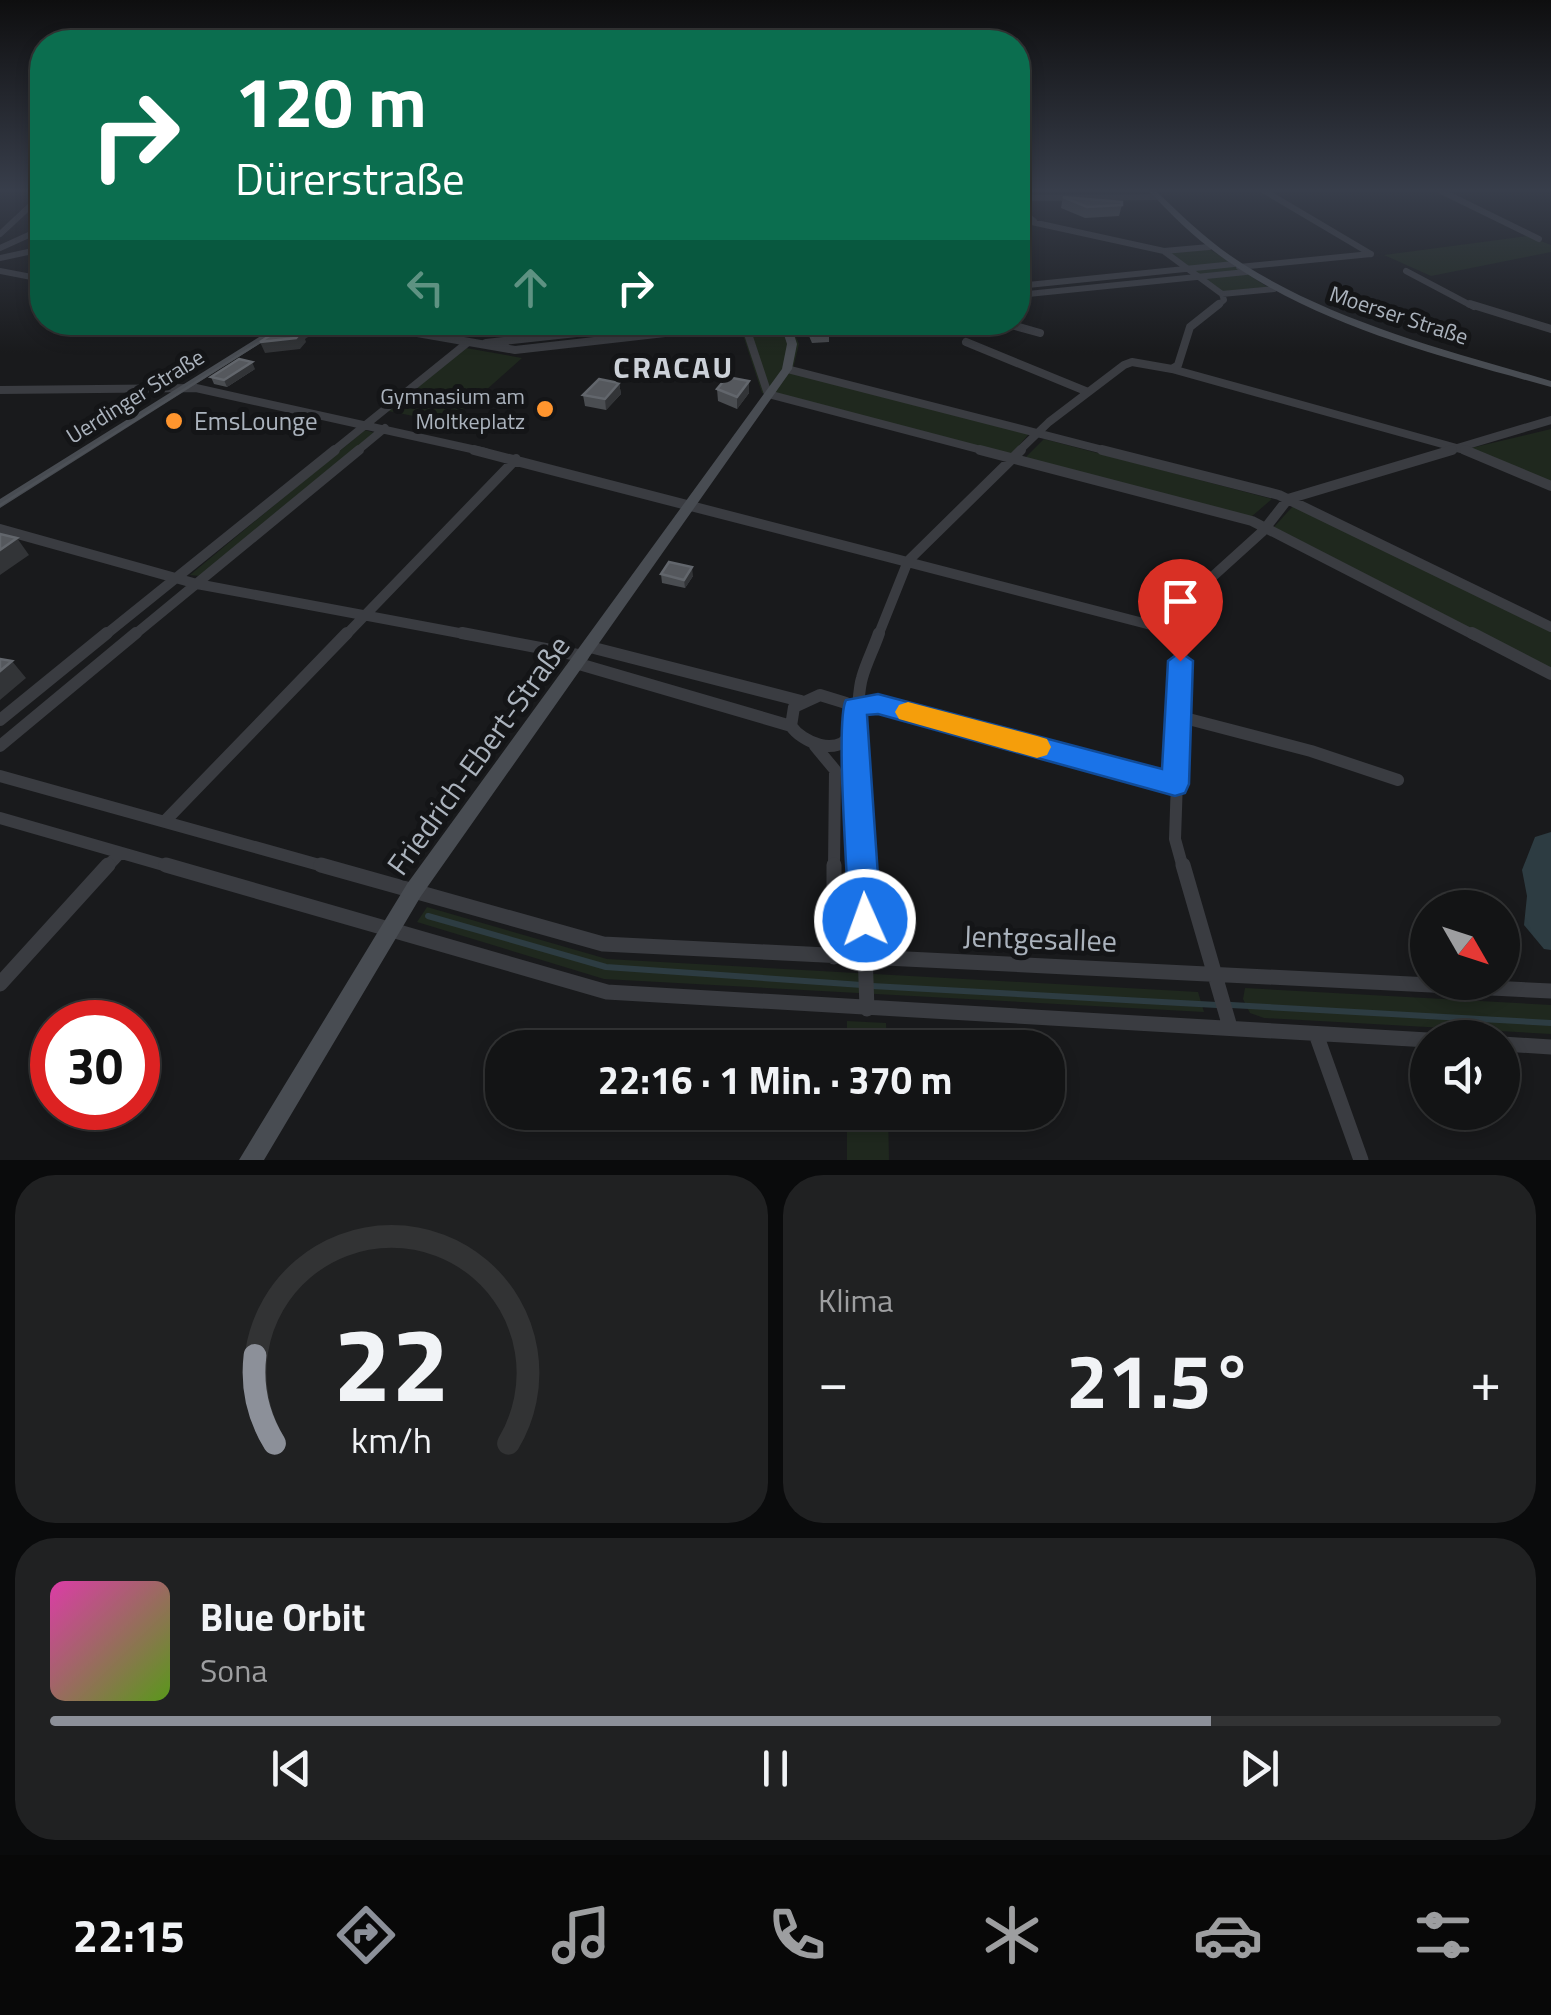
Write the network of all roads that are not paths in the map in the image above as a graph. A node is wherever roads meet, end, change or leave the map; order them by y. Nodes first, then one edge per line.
1 (1130, 244) edge
2 (1206, 244) edge
3 (1354, 244) edge
4 (1209, 247) junction
5 (30, 252) edge
6 (1164, 252) junction
7 (0, 258) edge
8 (1186, 268) junction
9 (1240, 268) junction
10 (0, 271) edge
11 (1406, 271) dead end
12 (30, 276) edge
13 (1197, 276) junction
14 (1030, 285) edge
15 (1274, 289) junction
16 (1222, 294) junction
17 (1030, 295) edge
18 (1030, 330) edge
19 (1551, 330) edge
20 (1040, 333) dead end
21 (266, 335) edge
22 (426, 335) edge
23 (554, 335) edge
24 (656, 335) edge
25 (748, 335) edge
26 (789, 335) edge
27 (640, 337) joint
28 (966, 342) dead end
29 (472, 343) junction
30 (787, 369) junction
31 (1172, 369) junction
32 (1551, 384) edge
33 (187, 387) junction
34 (0, 390) edge
35 (1088, 392) junction
36 (768, 394) junction
37 (1551, 420) edge
38 (368, 424) junction
39 (385, 428) junction
40 (1041, 435) junction
41 (1459, 447) junction
42 (516, 459) junction
43 (1016, 460) junction
44 (1551, 486) edge
45 (1288, 498) junction
46 (0, 504) edge
47 (692, 505) junction
48 (1266, 527) junction
49 (0, 530) edge
50 (908, 561) junction
51 (177, 578) junction
52 (197, 584) junction
53 (362, 618) junction
54 (1551, 627) edge
55 (1182, 633) junction
56 (584, 656) junction
57 (1551, 674) edge
58 (802, 701) junction
59 (855, 711) junction
60 (1177, 716) junction
61 (0, 720) edge
62 (791, 726) junction
63 (852, 734) junction
64 (0, 746) edge
65 (815, 746) junction
66 (0, 776) edge
67 (1398, 780) dead end
68 (1175, 784) junction
69 (0, 818) edge
70 (167, 819) junction
71 (119, 854) junction
72 (414, 890) junction
73 (388, 929) junction
74 (834, 957) junction
75 (866, 958) junction
76 (1213, 973) junction
77 (0, 984) edge
78 (1551, 991) edge
79 (867, 1010) junction
80 (1230, 1027) junction
81 (1316, 1034) junction
82 (1410, 1039) edge
83 (1520, 1045) edge
84 (1551, 1047) edge
85 (251, 1160) edge
86 (1361, 1160) edge

1 - 6 street
2 - 4 main road, Moerser Straße
3 - 9 street
4 - 6 street
4 - 9 main road, Moerser Straße
5 - 7 street
6 - 8 street
8 - 9 street
8 - 13 street
8 - 14 street
9 - 13 street
9 - 15 main road, Moerser Straße
10 - 12 street
11 - 19 street
13 - 16 street
13 - 17 street
15 - 16 street
15 - 32 main road, Moerser Straße
16 - 31 street
18 - 20 street
21 - 33 main road, Uerdinger Straße
22 - 29 street
23 - 29 street
24 - 27 street
25 - 36 street
26 - 30 main road
27 - 29 street
28 - 35 street
29 - 38 street
30 - 36 main road, Friedrich-Ebert-Straße
30 - 40 street
31 - 35 street
31 - 41 street
33 - 34 street
33 - 38 street
33 - 46 main road, Uerdinger Straße
35 - 40 street
36 - 43 street
36 - 47 main road, Friedrich-Ebert-Straße
37 - 41 street
38 - 39 street
38 - 51 street
39 - 42 street
39 - 52 street
40 - 43 street
40 - 45 street
41 - 44 street
41 - 45 street
42 - 47 street
42 - 53 street
43 - 48 street
43 - 50 street
45 - 48 street
45 - 54 street
47 - 50 street
47 - 56 main road, Friedrich-Ebert-Straße
48 - 55 street
48 - 57 street
49 - 51 street
50 - 55 street
50 - 59 street
51 - 52 street
51 - 61 street
52 - 53 street
52 - 64 street
53 - 56 street
53 - 70 street
55 - 60 street
56 - 58 street
56 - 62 street
56 - 72 main road, Friedrich-Ebert-Straße
58 - 59 street
58 - 62 street
59 - 63 street
59 - 68 street
60 - 67 street
60 - 68 street
62 - 65 street
63 - 65 street
63 - 75 street
65 - 74 street
66 - 70 street, Jentgesallee
68 - 76 street
69 - 71 street
70 - 72 street, Jentgesallee
71 - 73 street
71 - 77 street
72 - 73 main road, Friedrich-Ebert-Straße
72 - 74 street, Jentgesallee
73 - 79 street
73 - 85 main road, Friedrich-Ebert-Straße
74 - 75 street, Jentgesallee
75 - 76 street, Jentgesallee
75 - 79 street
76 - 78 street, Jentgesallee
76 - 80 street
79 - 80 street
80 - 81 street
81 - 82 street
81 - 86 street
83 - 84 street

